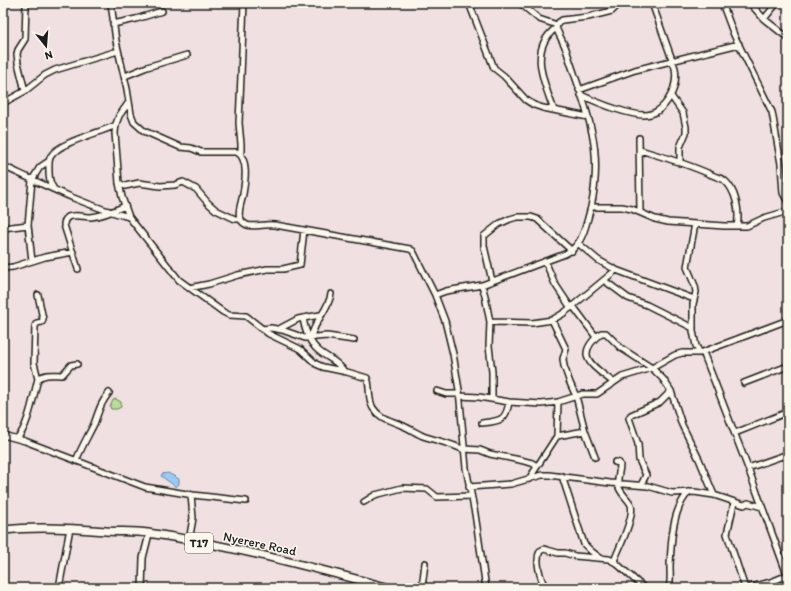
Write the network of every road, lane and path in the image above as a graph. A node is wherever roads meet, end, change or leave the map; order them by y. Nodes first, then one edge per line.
1 (26, 3) edge
2 (110, 3) edge
3 (244, 3) edge
4 (469, 3) edge
5 (520, 3) edge
6 (617, 3) edge
7 (652, 3) edge
8 (722, 3) edge
9 (750, 3) edge
10 (777, 3) edge
11 (162, 11) dead end
12 (764, 19) junction
13 (113, 24) junction
14 (557, 27) junction
15 (788, 38) edge
16 (739, 44) junction
17 (118, 51) junction
18 (187, 54) dead end
19 (673, 60) junction
20 (125, 76) junction
21 (579, 90) junction
22 (25, 91) junction
23 (581, 95) junction
24 (671, 96) junction
25 (129, 102) junction
26 (3, 103) edge
27 (554, 110) junction
28 (588, 117) junction
29 (116, 125) junction
30 (639, 138) dead end
31 (640, 150) junction
32 (241, 154) junction
33 (49, 161) junction
34 (680, 163) junction
35 (3, 166) edge
36 (32, 180) junction
37 (119, 183) junction
38 (55, 190) junction
39 (788, 202) edge
40 (124, 206) junction
41 (591, 207) junction
42 (788, 211) edge
43 (110, 212) junction
44 (640, 212) junction
45 (129, 217) junction
46 (241, 219) junction
47 (695, 224) junction
48 (28, 225) junction
49 (737, 226) junction
50 (3, 228) edge
51 (304, 230) junction
52 (579, 244) junction
53 (572, 251) junction
54 (73, 252) junction
55 (32, 260) junction
56 (544, 261) junction
57 (3, 268) edge
58 (78, 269) dead end
59 (616, 270) junction
60 (492, 281) junction
61 (605, 281) junction
62 (482, 285) junction
63 (190, 288) junction
64 (331, 294) dead end
65 (38, 295) dead end
66 (435, 295) junction
67 (694, 299) junction
68 (572, 307) junction
69 (320, 315) junction
70 (303, 318) junction
71 (552, 320) junction
72 (788, 320) edge
73 (490, 322) junction
74 (693, 328) junction
75 (262, 329) junction
76 (279, 329) junction
77 (310, 337) junction
78 (596, 337) junction
79 (354, 340) dead end
80 (702, 352) junction
81 (77, 364) dead end
82 (788, 366) edge
83 (652, 368) junction
84 (344, 371) junction
85 (38, 378) junction
86 (613, 382) junction
87 (744, 384) dead end
88 (437, 391) dead end
89 (671, 391) junction
90 (109, 393) dead end
91 (459, 395) junction
92 (576, 396) junction
93 (492, 399) junction
94 (509, 402) junction
95 (558, 402) junction
96 (788, 412) edge
97 (482, 423) dead end
98 (585, 432) junction
99 (735, 433) junction
100 (3, 435) edge
101 (557, 436) junction
102 (17, 438) junction
103 (464, 449) junction
104 (787, 455) edge
105 (595, 457) dead end
106 (76, 461) junction
107 (616, 462) dead end
108 (788, 462) edge
109 (537, 466) junction
110 (748, 468) junction
111 (562, 476) junction
112 (529, 478) junction
113 (618, 484) junction
114 (642, 485) junction
115 (469, 487) junction
116 (689, 492) junction
117 (191, 495) junction
118 (714, 495) junction
119 (471, 496) junction
120 (246, 501) dead end
121 (364, 502) dead end
122 (734, 503) junction
123 (762, 507) junction
124 (70, 528) junction
125 (3, 530) edge
126 (149, 534) junction
127 (189, 541) junction
128 (603, 559) junction
129 (614, 562) junction
130 (425, 563) dead end
131 (788, 576) edge
132 (59, 588) edge
133 (142, 588) edge
134 (390, 588) edge
135 (422, 588) edge
136 (486, 588) edge
137 (546, 588) edge
138 (644, 588) edge
139 (669, 588) edge
140 (746, 588) edge

1 - 22 street
2 - 13 street
3 - 32 street
4 - 27 street
5 - 14 street
6 - 14 street
7 - 19 street
8 - 16 street
9 - 12 street
10 - 12 street
11 - 13 street
12 - 15 street
13 - 17 street
14 - 21 street
14 - 27 street
16 - 19 street
16 - 39 street
17 - 20 street
17 - 22 street
18 - 20 street
19 - 21 street
19 - 24 street
20 - 25 street
21 - 23 street
22 - 26 street
23 - 24 street
23 - 28 street
24 - 34 street
25 - 29 street
25 - 32 street
27 - 28 street
28 - 41 street
29 - 33 street
29 - 37 street
30 - 31 street
31 - 34 street
31 - 44 street
32 - 46 street
33 - 36 street
33 - 38 street
34 - 49 street
35 - 36 street
36 - 38 street
36 - 48 street
37 - 40 street
37 - 46 street
38 - 43 street
40 - 43 street
40 - 45 street
41 - 44 street
41 - 52 street
42 - 49 street
43 - 45 street
43 - 54 street
44 - 47 street
45 - 63 street
46 - 51 street
47 - 49 street
47 - 67 street
48 - 50 street
48 - 55 street
51 - 63 street
51 - 66 street
52 - 53 street
52 - 59 street
53 - 56 street
53 - 60 street
54 - 55 street
54 - 58 street
55 - 57 street
56 - 60 street
56 - 68 street
59 - 61 street
59 - 67 street
60 - 62 street
61 - 68 street
61 - 74 street
62 - 66 street
62 - 73 street
63 - 75 street
64 - 69 street
65 - 85 street
66 - 91 street
67 - 74 street
68 - 71 street
68 - 78 street
69 - 70 street
69 - 77 street
70 - 76 street
70 - 77 street
71 - 73 street
71 - 92 street
72 - 80 street
73 - 93 street
74 - 80 street
75 - 76 street
75 - 84 street
76 - 77 street
77 - 79 street
77 - 84 street
78 - 83 street
78 - 86 street
80 - 83 street
80 - 99 street
81 - 85 street
82 - 87 street
83 - 86 street
83 - 89 street
84 - 103 street
85 - 102 street
86 - 92 street
88 - 91 street
89 - 114 street
89 - 118 street
90 - 106 street
91 - 93 street
91 - 103 street
92 - 95 street
92 - 98 street
93 - 94 street
94 - 95 street
94 - 97 street
95 - 101 street
96 - 99 street
98 - 101 street
98 - 105 street
99 - 110 street
100 - 102 street
101 - 109 street
102 - 106 street
103 - 109 street
103 - 115 street
104 - 108 street
104 - 110 street
106 - 117 street
107 - 113 street
109 - 112 street
110 - 123 street
111 - 112 street
111 - 113 street
111 - 128 street
112 - 115 street
113 - 114 street
113 - 129 street
114 - 116 street
115 - 119 street
116 - 118 street
116 - 139 street
117 - 120 street
117 - 127 street
118 - 122 street
119 - 121 street
119 - 136 street
122 - 123 street
122 - 140 street
123 - 131 street
124 - 125 main road, Nyerere Road / T17
124 - 126 main road, Nyerere Road / T17
124 - 132 street
126 - 127 main road, Nyerere Road / T17
126 - 133 street
127 - 134 main road, Nyerere Road / T17
128 - 129 street
128 - 137 street
129 - 138 street
130 - 135 street
131 - 140 street

